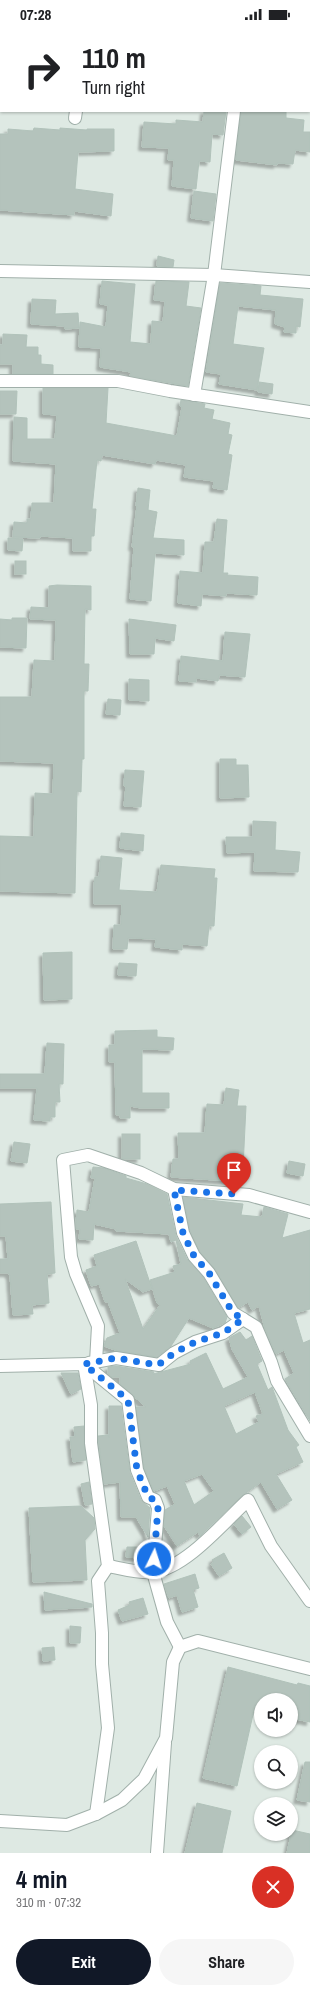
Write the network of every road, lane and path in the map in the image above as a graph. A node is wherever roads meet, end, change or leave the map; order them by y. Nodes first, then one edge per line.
1 (234, 112) edge
2 (0, 271) edge
3 (214, 275) junction
4 (310, 282) edge
5 (0, 380) edge
6 (194, 395) junction
7 (310, 412) edge
8 (174, 1190) junction
9 (310, 1212) edge
10 (243, 1319) junction
11 (90, 1363) junction
12 (0, 1366) edge
13 (310, 1436) edge
14 (108, 1566) junction
15 (153, 1572) junction
16 (310, 1601) edge
17 (180, 1647) junction
18 (310, 1669) edge
19 (166, 1738) junction
20 (96, 1814) junction
21 (0, 1821) edge
22 (157, 1853) edge

1 - 3 street
2 - 3 street
3 - 4 street
3 - 6 street
5 - 6 street
6 - 7 street
8 - 9 street
8 - 10 street
8 - 11 street
10 - 11 street
10 - 13 street
11 - 12 street
11 - 14 street
11 - 15 street
14 - 15 street
14 - 20 street
15 - 16 street
15 - 17 street
17 - 18 street
17 - 19 street
19 - 20 street
19 - 22 street
20 - 21 street

